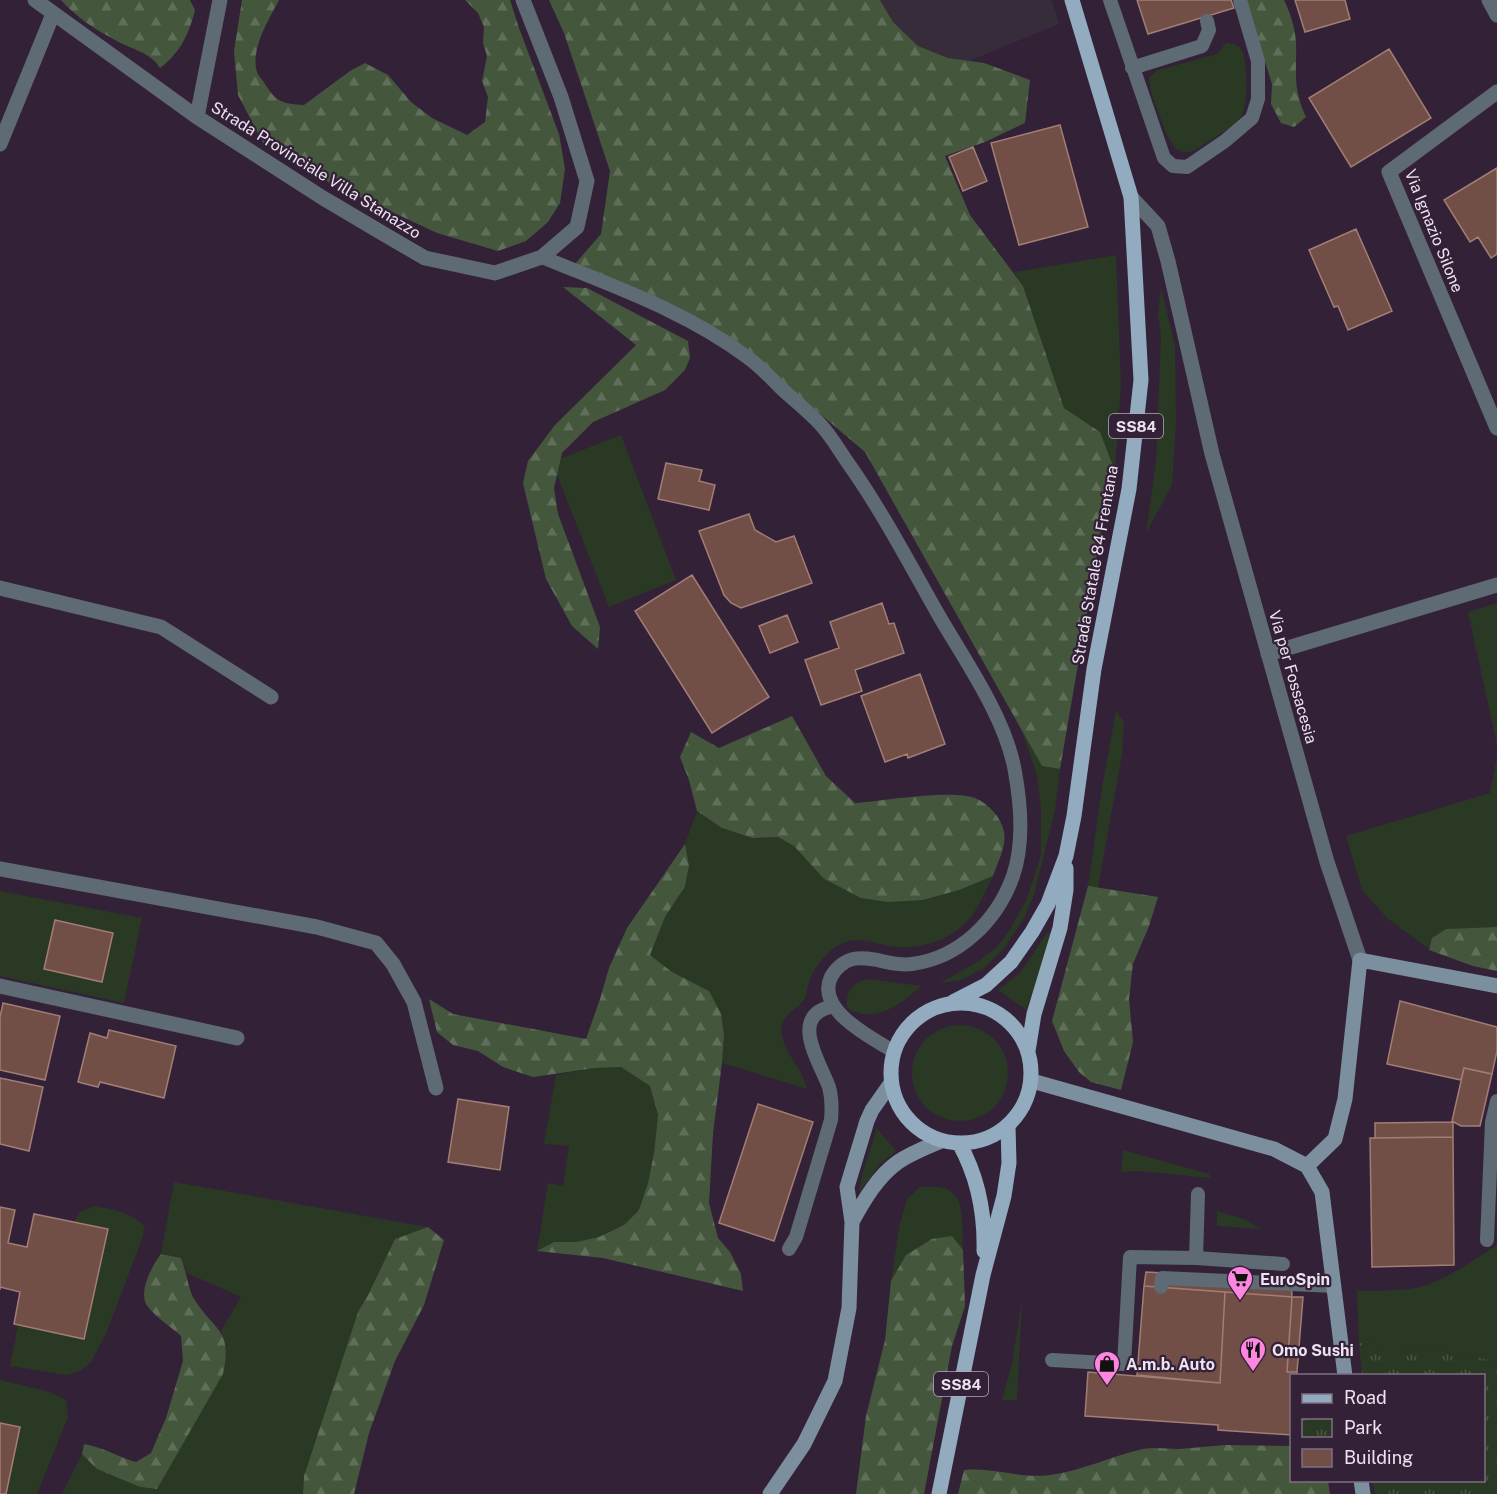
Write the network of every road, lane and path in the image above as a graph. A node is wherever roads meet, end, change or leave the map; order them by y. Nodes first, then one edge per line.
1 (34, 0) edge
2 (220, 0) edge
3 (523, 0) edge
4 (1072, 0) edge
5 (1110, 0) edge
6 (1240, 0) edge
7 (1489, 0) edge
8 (53, 14) junction
9 (1497, 15) edge
10 (1207, 21) dead end
11 (1132, 68) junction
12 (1497, 92) edge
13 (197, 117) junction
14 (0, 144) edge
15 (1131, 197) junction
16 (542, 257) junction
17 (1497, 428) edge
18 (1497, 585) edge
19 (0, 588) edge
20 (1268, 654) junction
21 (271, 698) dead end
22 (1066, 856) junction
23 (0, 869) edge
24 (1360, 960) junction
25 (0, 986) edge
26 (1497, 986) edge
27 (953, 1002) junction
28 (834, 1006) junction
29 (237, 1038) dead end
30 (1028, 1050) junction
31 (893, 1051) junction
32 (1032, 1081) junction
33 (891, 1083) junction
34 (435, 1088) dead end
35 (1497, 1101) edge
36 (1008, 1126) junction
37 (941, 1141) junction
38 (959, 1143) junction
39 (1307, 1166) junction
40 (1198, 1194) dead end
41 (852, 1222) junction
42 (1487, 1240) dead end
43 (789, 1249) dead end
44 (1196, 1258) junction
45 (1283, 1264) dead end
46 (983, 1275) junction
47 (1334, 1286) junction
48 (1161, 1287) dead end
49 (1052, 1359) dead end
50 (1346, 1374) edge
51 (771, 1494) edge
52 (939, 1494) edge

1 - 8 street, Strada Provinciale Villa Stanazzo
2 - 13 street
3 - 16 street, Strada Provinciale Villa Stanazzo
4 - 15 main road, Strada Statale 84 Frentana / SS84
5 - 11 lane
6 - 11 lane
7 - 9 street
8 - 13 street, Strada Provinciale Villa Stanazzo
8 - 14 street
10 - 11 lane
12 - 17 street, Via Ignazio Silone
13 - 16 street, Strada Provinciale Villa Stanazzo
15 - 20 street, Via per Fossacesia
15 - 22 main road, Strada Statale 84 Frentana / SS84
16 - 28 lane
18 - 20 street
19 - 21 street
20 - 24 street, Via per Fossacesia
22 - 27 main road, Strada Statale 84 Frentana / SS84
22 - 30 main road, Strada Statale 84 Frentana / SS84
23 - 34 street
24 - 26 street
24 - 39 street, Via per Fossacesia
25 - 29 street
27 - 30 main road
27 - 31 main road
28 - 31 lane
28 - 43 lane
30 - 32 main road
31 - 33 main road
32 - 36 main road
32 - 39 street
33 - 37 main road
33 - 41 street
35 - 42 lane
36 - 38 main road
36 - 46 main road, SS84
37 - 38 main road
37 - 41 street
38 - 46 main road, SS84
39 - 47 street
40 - 44 lane
41 - 51 street
44 - 45 lane
44 - 49 lane
46 - 52 main road, SS84
47 - 48 lane
47 - 50 street

